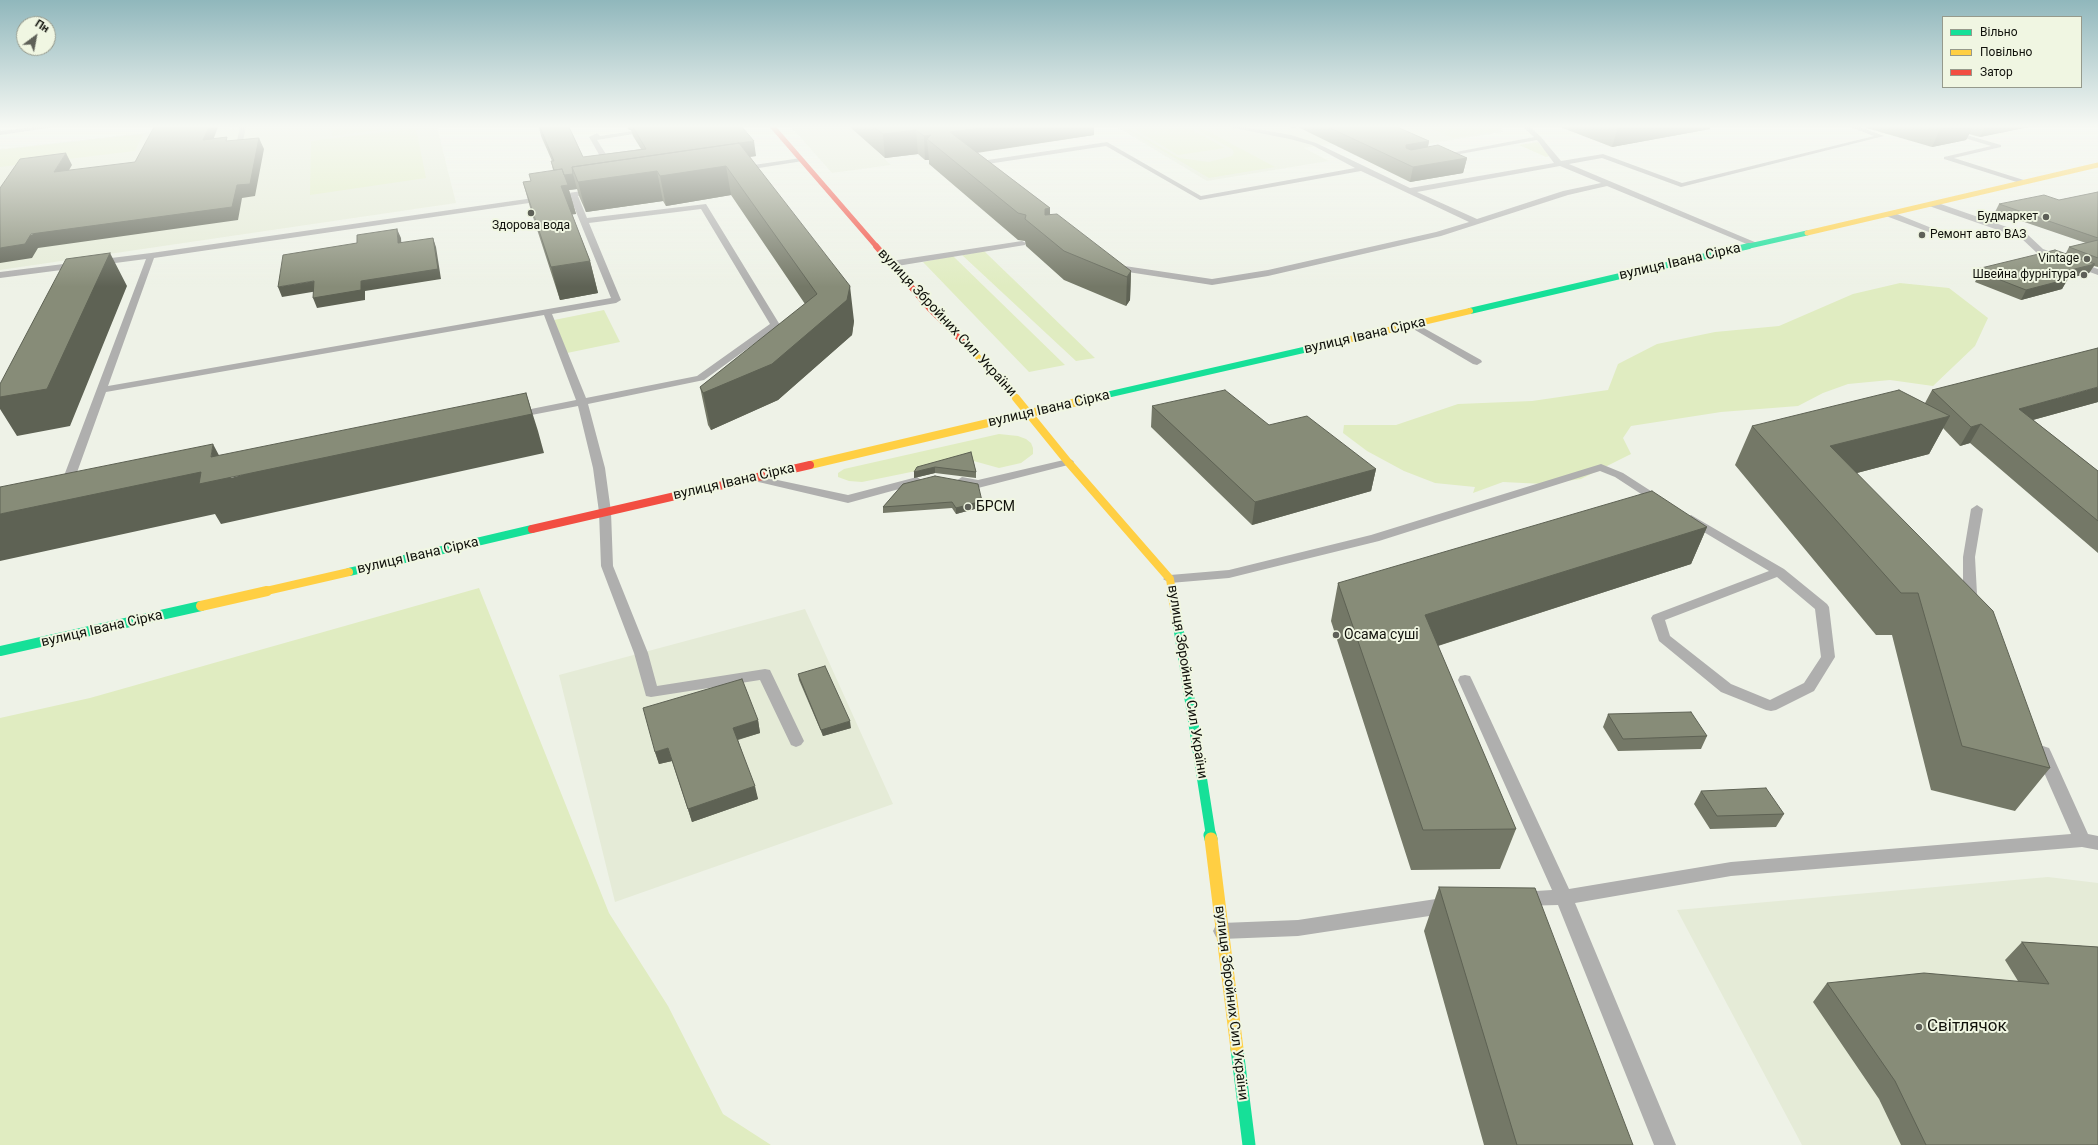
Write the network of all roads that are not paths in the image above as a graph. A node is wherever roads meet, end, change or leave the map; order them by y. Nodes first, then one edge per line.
1 (819, 180) edge
2 (1170, 180) edge
3 (1298, 180) edge
4 (1387, 180) edge
5 (1459, 180) edge
6 (1598, 180) edge
7 (1669, 180) edge
8 (1700, 180) edge
9 (2021, 180) edge
10 (2033, 180) edge
11 (2026, 182) junction
12 (1606, 184) junction
13 (604, 189) edge
14 (1408, 190) junction
15 (573, 194) junction
16 (1932, 204) junction
17 (1889, 214) junction
18 (584, 221) junction
19 (1476, 222) junction
20 (1945, 235) dead end
21 (1022, 243) edge
22 (1754, 245) junction
23 (151, 256) junction
24 (1103, 259) edge
25 (892, 264) junction
26 (2098, 272) edge
27 (0, 275) edge
28 (547, 312) junction
29 (1412, 325) junction
30 (1477, 362) dead end
31 (102, 390) junction
32 (582, 402) junction
33 (1030, 413) junction
34 (502, 418) edge
35 (1068, 462) junction
36 (754, 478) junction
37 (927, 479) edge
38 (949, 479) edge
39 (62, 499) edge
40 (1977, 508) dead end
41 (605, 512) junction
42 (1779, 572) junction
43 (1170, 579) junction
44 (1983, 620) edge
45 (0, 651) edge
46 (1465, 680) dead end
47 (2037, 739) edge
48 (796, 741) dead end
49 (2090, 842) edge
50 (1564, 897) junction
51 (1502, 900) edge
52 (1463, 903) edge
53 (1222, 932) junction
54 (1249, 1145) edge
55 (1665, 1145) edge

1 - 25 street, вулиця Збройних Сил України
2 - 3 lane
4 - 14 lane
5 - 14 lane
6 - 12 lane
7 - 8 lane
9 - 11 lane
10 - 11 street, вулиця Івана Сірка
11 - 16 street, вулиця Івана Сірка
12 - 19 lane
12 - 22 lane
13 - 15 lane
14 - 19 lane
15 - 18 lane
15 - 23 lane
16 - 17 street, вулиця Івана Сірка
16 - 26 lane
17 - 20 lane
17 - 22 street, вулиця Івана Сірка
18 - 28 lane
18 - 32 lane
19 - 24 lane
21 - 25 lane
22 - 29 street, вулиця Івана Сірка
23 - 27 lane
23 - 31 lane
25 - 33 street, вулиця Збройних Сил України
28 - 31 lane
28 - 32 lane
29 - 30 lane
29 - 33 street, вулиця Івана Сірка
31 - 39 lane
32 - 34 lane
32 - 41 lane
33 - 35 street, вулиця Збройних Сил України
33 - 36 street, вулиця Івана Сірка
35 - 38 lane
35 - 43 street, вулиця Збройних Сил України
36 - 37 lane
36 - 41 street, вулиця Івана Сірка
40 - 44 lane
41 - 45 street, вулиця Івана Сірка
41 - 48 lane
42 - 42 lane
42 - 43 lane
43 - 53 street, вулиця Збройних Сил України
46 - 50 lane
47 - 49 lane
49 - 50 lane
50 - 51 lane
50 - 55 lane
52 - 53 lane
53 - 54 street, вулиця Збройних Сил України

